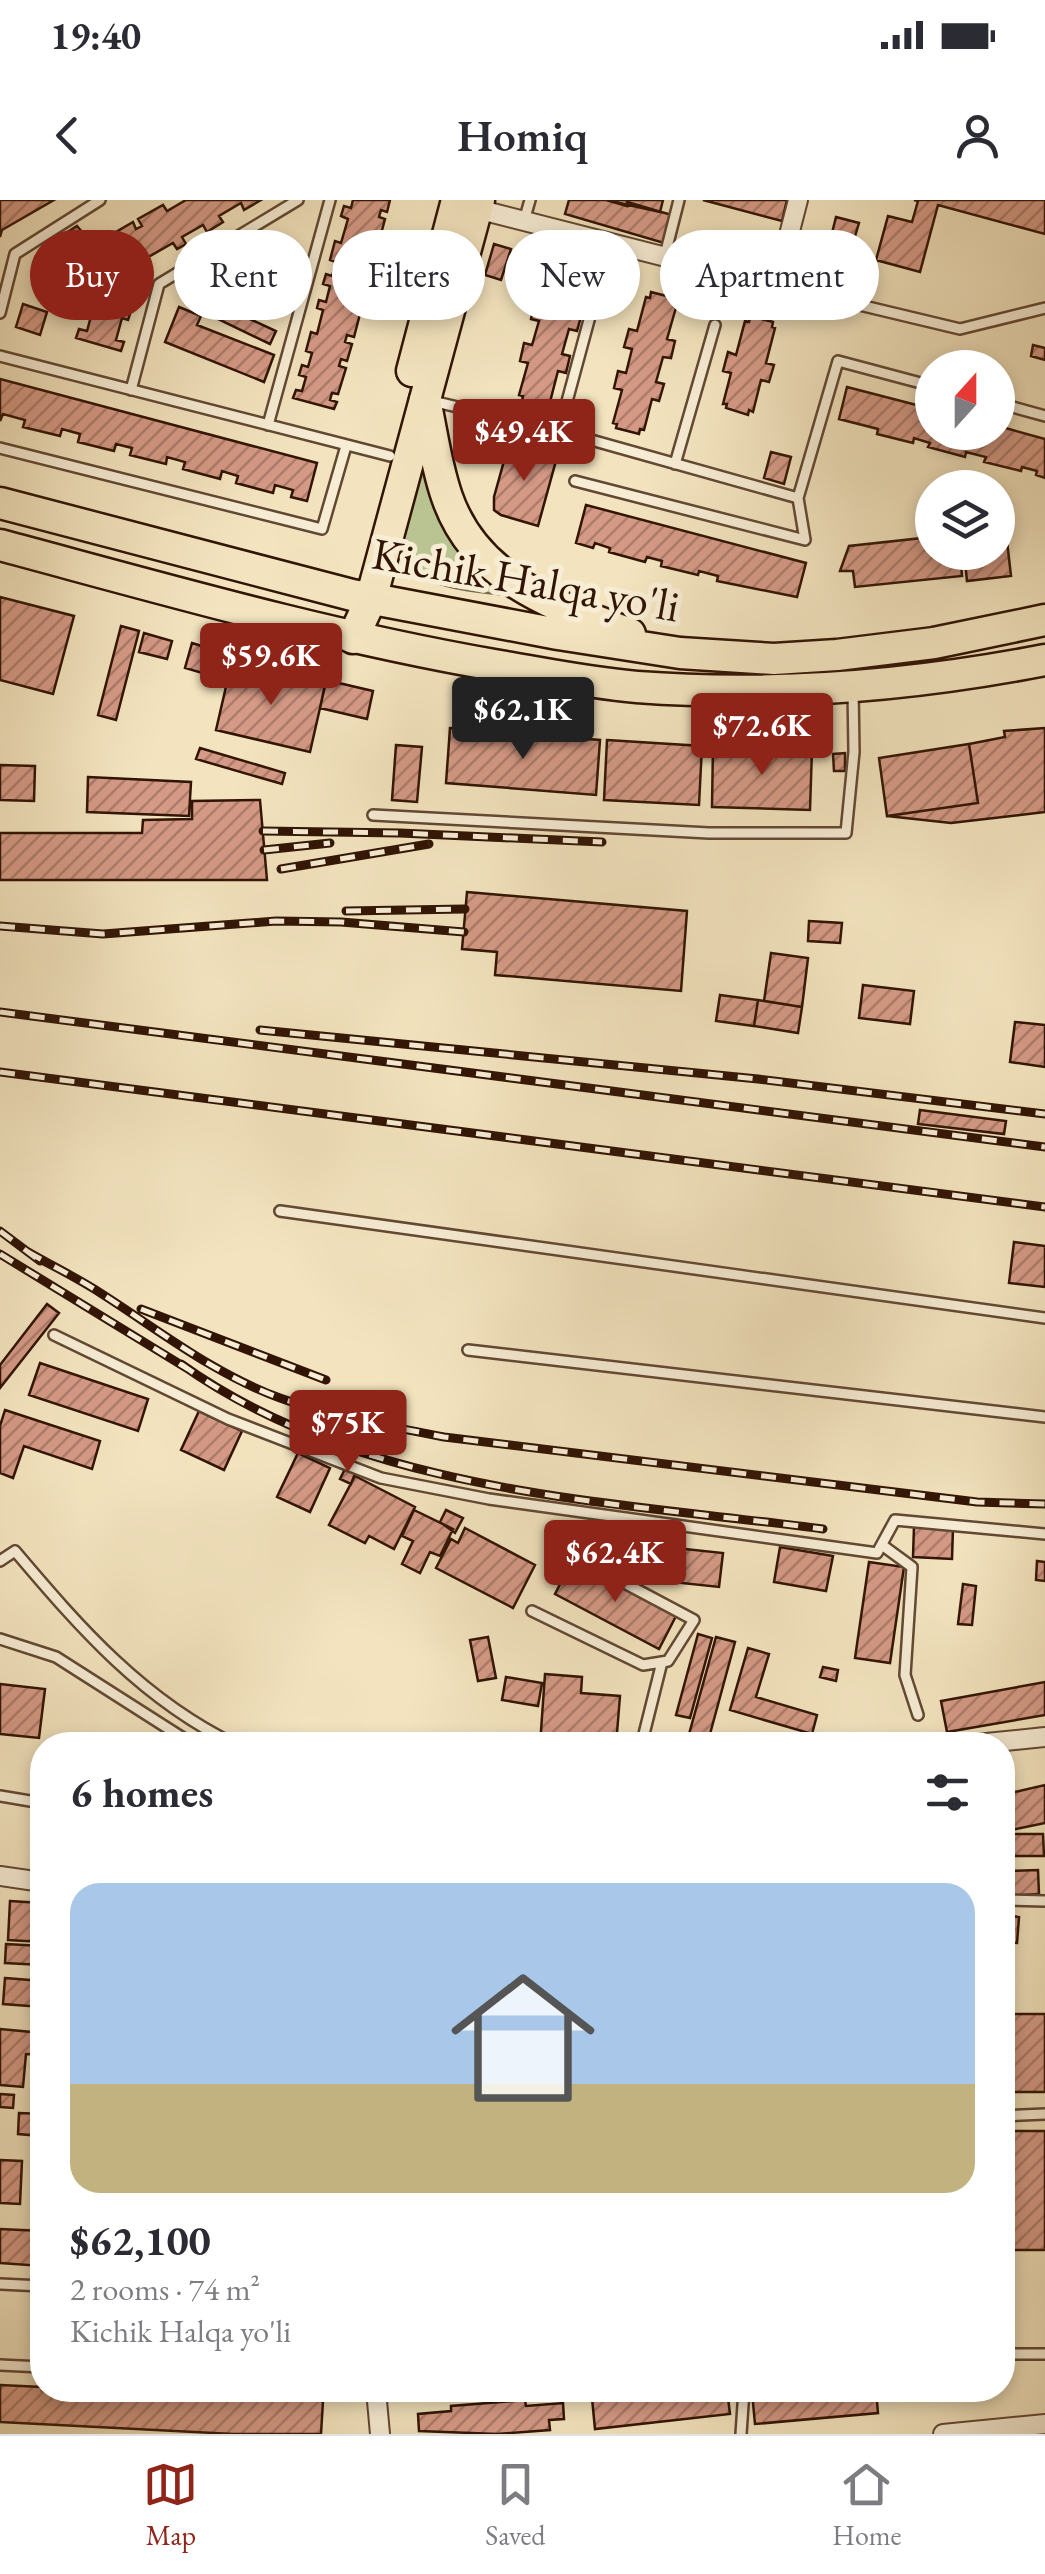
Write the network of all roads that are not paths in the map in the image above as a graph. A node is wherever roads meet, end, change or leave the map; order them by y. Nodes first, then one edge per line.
1 (100, 200) edge
2 (298, 200) edge
3 (330, 200) edge
4 (530, 200) edge
5 (679, 200) edge
6 (798, 200) edge
7 (467, 203) edge
8 (524, 222) junction
9 (671, 230) edge
10 (790, 230) edge
11 (660, 256) edge
12 (1045, 308) edge
13 (879, 310) edge
14 (0, 313) edge
15 (589, 320) edge
16 (715, 324) dead end
17 (0, 356) edge
18 (915, 381) edge
19 (131, 390) junction
20 (425, 400) junction
21 (1015, 408) edge
22 (1045, 416) edge
23 (268, 425) junction
24 (559, 431) junction
25 (346, 446) junction
26 (0, 448) edge
27 (390, 456) junction
28 (675, 464) junction
29 (575, 482) dead end
30 (798, 498) junction
31 (0, 503) edge
32 (0, 545) edge
33 (353, 595) junction
34 (416, 608) junction
35 (1045, 620) edge
36 (340, 635) junction
37 (408, 650) junction
38 (680, 653) junction
39 (1045, 660) edge
40 (853, 686) junction
41 (373, 815) dead end
42 (280, 1211) dead end
43 (1045, 1318) edge
44 (54, 1335) dead end
45 (468, 1350) dead end
46 (1045, 1417) edge
47 (1045, 1534) edge
48 (553, 1545) dead end
49 (882, 1545) junction
50 (1, 1559) edge
51 (532, 1611) dead end
52 (0, 1639) edge
53 (662, 1662) junction
54 (918, 1715) dead end
55 (173, 1732) edge
56 (210, 1732) edge
57 (644, 1732) edge
58 (1045, 1736) edge
59 (1015, 1739) edge
60 (0, 1796) edge
61 (30, 1800) edge
62 (0, 1876) edge
63 (30, 1880) edge
64 (1015, 1900) edge
65 (1045, 1901) edge
66 (1045, 2114) edge
67 (1015, 2115) edge
68 (0, 2284) edge
69 (30, 2285) edge
70 (1015, 2354) edge
71 (1045, 2354) edge
72 (0, 2365) edge
73 (30, 2366) edge
74 (377, 2402) edge
75 (743, 2402) edge
76 (1045, 2424) edge
77 (380, 2434) edge
78 (741, 2434) edge
79 (943, 2434) edge

1 - 14 lane
2 - 19 lane
3 - 23 lane
4 - 8 lane
5 - 9 lane
6 - 10 street
7 - 8 street
7 - 20 main road
7 - 27 main road
8 - 11 street
12 - 13 lane
15 - 24 lane
16 - 28 lane
17 - 19 lane
18 - 30 lane
19 - 23 lane
20 - 24 lane
20 - 33 main road
20 - 38 main road
21 - 22 lane
23 - 25 lane
24 - 28 lane
25 - 26 lane
25 - 27 lane
27 - 33 main road
28 - 30 lane
29 - 30 lane
31 - 33 main road, Kichik Halqa yo'li
32 - 36 main road, Kichik Halqa yo'li
33 - 34 main road, Kichik Halqa yo'li
33 - 36 main road
34 - 37 main road
34 - 38 main road, Kichik Halqa yo'li
35 - 38 main road, Kichik Halqa yo'li
36 - 37 main road, Kichik Halqa yo'li
37 - 40 main road, Kichik Halqa yo'li
39 - 40 main road, Kichik Halqa yo'li
40 - 41 lane
42 - 43 lane
44 - 49 lane
45 - 46 lane
47 - 49 lane
48 - 53 lane
49 - 54 lane
50 - 56 lane
51 - 53 lane
52 - 55 lane
53 - 57 lane
58 - 59 street
60 - 61 lane
62 - 63 street
64 - 65 lane
66 - 67 lane
68 - 69 lane
70 - 71 lane
72 - 73 lane
74 - 77 street
75 - 78 lane
76 - 79 street

